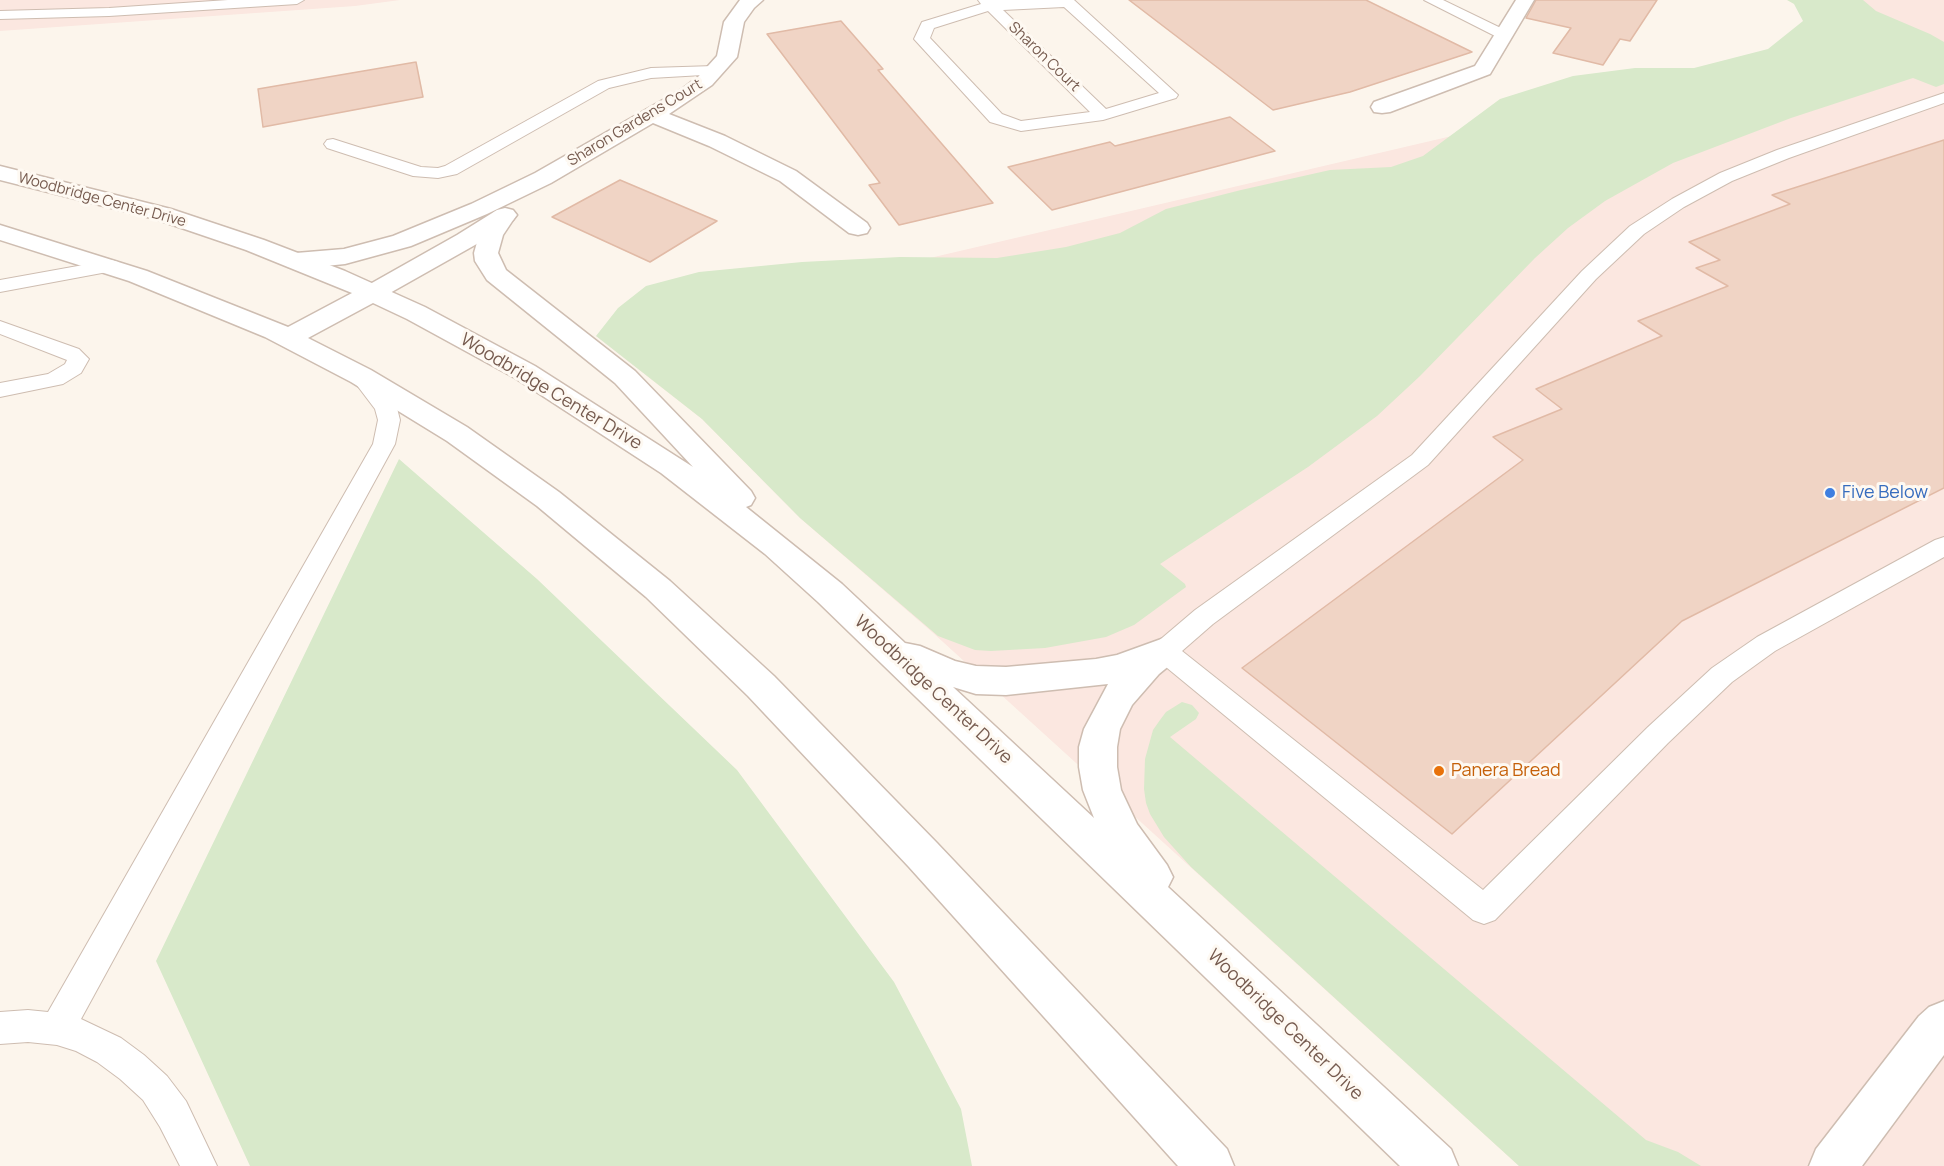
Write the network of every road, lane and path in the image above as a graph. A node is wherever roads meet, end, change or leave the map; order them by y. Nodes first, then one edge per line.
1 (297, 0) edge
2 (754, 0) edge
3 (1431, 0) edge
4 (1525, 0) edge
5 (988, 3) edge
6 (112, 6) edge
7 (0, 15) edge
8 (1504, 35) junction
9 (714, 71) junction
10 (1944, 98) edge
11 (1382, 108) dead end
12 (653, 115) junction
13 (1103, 115) junction
14 (333, 144) dead end
15 (0, 173) edge
16 (543, 178) junction
17 (503, 217) junction
18 (858, 228) dead end
19 (0, 232) edge
20 (296, 261) junction
21 (111, 266) junction
22 (0, 286) edge
23 (372, 293) junction
24 (0, 327) edge
25 (288, 338) junction
26 (361, 376) junction
27 (0, 390) edge
28 (1944, 546) edge
29 (830, 593) junction
30 (882, 641) junction
31 (1164, 651) junction
32 (1237, 978) junction
33 (1944, 1022) edge
34 (0, 1028) edge
35 (57, 1029) junction
36 (199, 1166) edge
37 (1210, 1166) edge
38 (1434, 1166) edge
39 (1833, 1166) edge

1 - 6 lane
2 - 9 street, Sharon Gardens Court
3 - 8 lane
4 - 8 street
5 - 13 lane, Sharon Court
5 - 13 lane
5 - 13 lane
6 - 7 lane
8 - 11 street
9 - 12 street, Sharon Gardens Court
9 - 14 lane
10 - 31 lane
12 - 16 street, Sharon Gardens Court
12 - 18 street
15 - 20 street, Woodbridge Center Drive
16 - 17 street, Sharon Gardens Court
16 - 20 street, Sharon Gardens Court
17 - 23 street, Sharon Gardens Court
17 - 29 street
19 - 21 street
20 - 23 street, Woodbridge Center Drive
21 - 22 lane
21 - 25 street
23 - 25 street
23 - 29 street, Woodbridge Center Drive
24 - 27 lane
25 - 26 street
26 - 35 lane
26 - 37 street
28 - 31 lane
29 - 30 street, Woodbridge Center Drive
30 - 31 street
30 - 32 street, Woodbridge Center Drive
31 - 32 street
32 - 38 street, Woodbridge Center Drive
33 - 39 street
34 - 35 lane
35 - 36 lane

